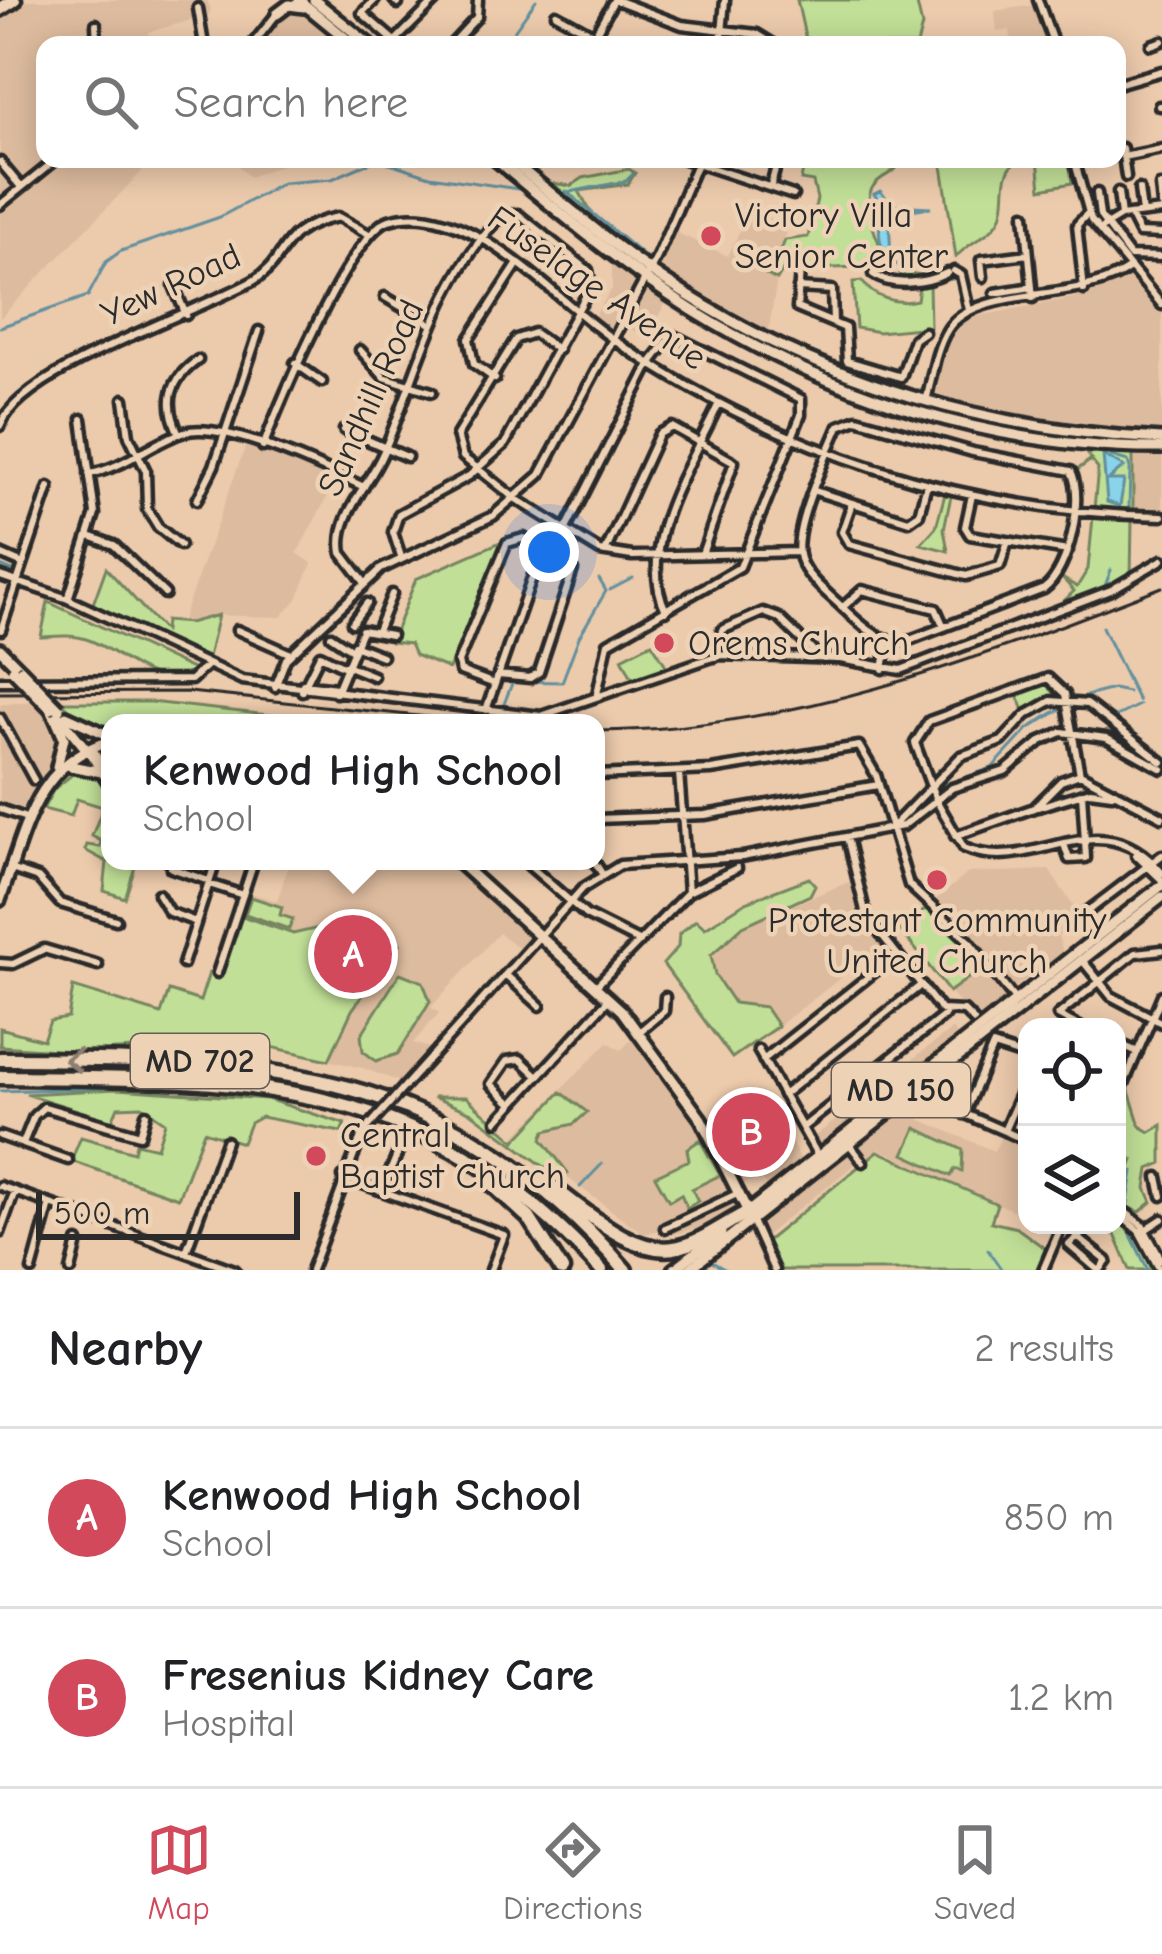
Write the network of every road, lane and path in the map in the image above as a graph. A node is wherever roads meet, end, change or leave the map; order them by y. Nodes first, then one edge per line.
1 (14, 0) edge
2 (287, 0) edge
3 (299, 0) edge
4 (375, 0) edge
5 (436, 0) edge
6 (478, 0) edge
7 (615, 0) edge
8 (725, 0) edge
9 (1038, 0) edge
10 (314, 6) edge
11 (199, 8) dead end
12 (0, 9) edge
13 (277, 14) junction
14 (556, 14) dead end
15 (96, 23) dead end
16 (722, 32) junction
17 (97, 36) edge
18 (203, 36) edge
19 (259, 36) edge
20 (345, 36) edge
21 (357, 36) edge
22 (386, 36) edge
23 (402, 36) edge
24 (459, 36) edge
25 (594, 36) joint
26 (722, 36) edge
27 (760, 36) edge
28 (1051, 36) edge
29 (1162, 41) edge
30 (1151, 45) dead end
31 (1162, 71) edge
32 (1126, 81) edge
33 (1162, 149) edge
34 (1126, 152) edge
35 (0, 162) edge
36 (47, 168) edge
37 (507, 168) edge
38 (520, 168) edge
39 (526, 168) edge
40 (695, 168) edge
41 (718, 168) edge
42 (775, 168) edge
43 (1076, 168) edge
44 (1125, 168) edge
45 (529, 175) junction
46 (1126, 177) dead end
47 (770, 186) junction
48 (1160, 186) edge
49 (22, 188) junction
50 (1139, 189) dead end
51 (1118, 191) dead end
52 (1096, 193) dead end
53 (793, 195) dead end
54 (0, 205) edge
55 (1162, 208) edge
56 (1025, 214) dead end
57 (1088, 214) junction
58 (1142, 214) junction
59 (1125, 216) junction
60 (1106, 225) junction
61 (1098, 232) junction
62 (367, 233) junction
63 (1162, 234) edge
64 (483, 238) junction
65 (1028, 254) junction
66 (1162, 256) edge
67 (517, 265) junction
68 (1130, 268) junction
69 (800, 270) dead end
70 (873, 274) dead end
71 (648, 275) junction
72 (983, 277) dead end
73 (174, 286) dead end
74 (1032, 287) junction
75 (798, 288) junction
76 (1084, 290) junction
77 (995, 293) dead end
78 (385, 298) dead end
79 (1033, 298) junction
80 (1162, 305) edge
81 (968, 310) junction
82 (577, 314) junction
83 (186, 315) junction
84 (833, 323) junction
85 (431, 324) junction
86 (259, 331) dead end
87 (944, 338) junction
88 (614, 340) junction
89 (360, 350) dead end
90 (558, 350) junction
91 (197, 360) dead end
92 (296, 363) junction
93 (650, 364) junction
94 (494, 379) junction
95 (322, 382) dead end
96 (407, 385) junction
97 (432, 392) dead end
98 (124, 399) dead end
99 (719, 403) junction
100 (924, 407) junction
101 (82, 419) dead end
102 (0, 425) edge
103 (344, 430) dead end
104 (179, 434) junction
105 (226, 434) junction
106 (792, 438) junction
107 (702, 441) junction
108 (1162, 443) edge
109 (263, 447) junction
110 (385, 448) junction
111 (829, 452) junction
112 (139, 456) junction
113 (407, 458) dead end
114 (478, 470) junction
115 (89, 474) junction
116 (926, 484) junction
117 (49, 487) dead end
118 (364, 487) junction
119 (814, 491) junction
120 (972, 495) junction
121 (516, 499) junction
122 (197, 500) dead end
123 (853, 503) junction
124 (1073, 511) junction
125 (1162, 516) edge
126 (566, 531) junction
127 (92, 537) junction
128 (1008, 542) junction
129 (180, 545) dead end
130 (542, 549) junction
131 (1068, 551) junction
132 (604, 552) junction
133 (798, 552) junction
134 (748, 553) junction
135 (0, 554) edge
136 (702, 554) junction
137 (655, 555) junction
138 (401, 557) junction
139 (1162, 560) edge
140 (23, 564) junction
141 (0, 577) edge
142 (17, 582) junction
143 (364, 583) junction
144 (165, 594) dead end
145 (392, 594) dead end
146 (68, 599) junction
147 (367, 603) dead end
148 (843, 607) junction
149 (666, 610) junction
150 (944, 627) junction
151 (1, 630) edge
152 (237, 630) dead end
153 (362, 630) junction
154 (377, 631) junction
155 (391, 635) dead end
156 (331, 636) dead end
157 (889, 641) junction
158 (353, 648) junction
159 (0, 653) edge
160 (291, 654) junction
161 (382, 656) dead end
162 (715, 657) junction
163 (820, 658) junction
164 (206, 666) junction
165 (345, 666) junction
166 (883, 669) junction
167 (498, 675) junction
168 (374, 676) dead end
169 (0, 681) edge
170 (495, 684) junction
171 (275, 687) junction
172 (302, 687) junction
173 (337, 691) junction
174 (597, 694) junction
175 (1067, 699) junction
176 (56, 710) junction
177 (486, 710) junction
178 (525, 714) edge
179 (549, 714) edge
180 (0, 718) edge
181 (1075, 731) junction
182 (101, 737) edge
183 (101, 746) edge
184 (91, 751) junction
185 (1135, 751) junction
186 (70, 766) junction
187 (101, 766) edge
188 (1162, 766) edge
189 (101, 772) edge
190 (679, 773) junction
191 (53, 774) junction
192 (1080, 774) junction
193 (605, 775) edge
194 (34, 780) dead end
195 (879, 784) junction
196 (1098, 788) junction
197 (932, 790) junction
198 (1082, 793) junction
199 (1052, 798) junction
200 (936, 800) junction
201 (0, 809) edge
202 (918, 811) junction
203 (682, 817) junction
204 (1162, 817) edge
205 (29, 819) junction
206 (605, 819) edge
207 (891, 828) junction
208 (954, 836) junction
209 (1086, 836) junction
210 (847, 838) junction
211 (1064, 843) junction
212 (1162, 854) edge
213 (686, 862) junction
214 (1150, 864) junction
215 (737, 868) dead end
216 (11, 869) junction
217 (176, 870) edge
218 (213, 870) edge
219 (251, 870) edge
220 (467, 870) edge
221 (534, 870) edge
222 (601, 872) joint
223 (1162, 879) edge
224 (209, 883) junction
225 (688, 892) junction
226 (158, 894) dead end
227 (243, 895) junction
228 (0, 899) edge
229 (1159, 902) edge
230 (570, 903) junction
231 (1083, 915) dead end
232 (116, 920) dead end
233 (196, 922) junction
234 (1104, 931) junction
235 (542, 935) junction
236 (640, 942) junction
237 (1162, 950) edge
238 (897, 954) junction
239 (1082, 960) junction
240 (0, 963) edge
241 (98, 964) dead end
242 (182, 964) dead end
243 (217, 973) dead end
244 (506, 975) junction
245 (1098, 982) junction
246 (598, 985) junction
247 (921, 985) junction
248 (1162, 994) edge
249 (665, 997) dead end
250 (610, 998) junction
251 (1018, 1004) junction
252 (540, 1006) dead end
253 (946, 1014) junction
254 (1152, 1016) junction
255 (1064, 1018) edge
256 (1162, 1020) edge
257 (977, 1026) junction
258 (638, 1033) junction
259 (1126, 1047) edge
260 (758, 1050) dead end
261 (1138, 1052) junction
262 (1018, 1054) edge
263 (0, 1059) edge
264 (763, 1060) junction
265 (538, 1076) junction
266 (0, 1077) edge
267 (1126, 1078) edge
268 (915, 1091) junction
269 (783, 1094) junction
270 (1018, 1099) edge
271 (394, 1102) junction
272 (512, 1104) junction
273 (146, 1114) dead end
274 (964, 1114) junction
275 (383, 1117) junction
276 (497, 1121) dead end
277 (802, 1129) junction
278 (1004, 1131) junction
279 (0, 1136) edge
280 (1018, 1138) edge
281 (846, 1140) junction
282 (226, 1141) dead end
283 (23, 1143) junction
284 (399, 1150) dead end
285 (818, 1156) junction
286 (68, 1160) dead end
287 (863, 1162) dead end
288 (343, 1177) junction
289 (1157, 1177) dead end
290 (0, 1186) edge
291 (15, 1191) junction
292 (382, 1191) junction
293 (739, 1192) junction
294 (1162, 1196) edge
295 (50, 1204) junction
296 (750, 1215) junction
297 (1126, 1217) edge
298 (1162, 1219) edge
299 (665, 1228) dead end
300 (1143, 1232) junction
301 (0, 1233) edge
302 (1058, 1234) edge
303 (1079, 1234) edge
304 (1076, 1236) junction
305 (78, 1242) dead end
306 (186, 1252) junction
307 (1160, 1264) edge
308 (597, 1266) edge
309 (32, 1270) edge
310 (71, 1270) edge
311 (235, 1270) edge
312 (311, 1270) edge
313 (491, 1270) edge
314 (562, 1270) edge
315 (627, 1270) edge
316 (673, 1270) edge
317 (688, 1270) edge
318 (774, 1270) edge
319 (1043, 1270) edge
320 (1099, 1270) edge

1 - 12 highway
2 - 13 street
3 - 10 main road
4 - 22 street
5 - 23 street
6 - 24 street
7 - 16 street
7 - 25 street
8 - 16 street
9 - 28 street
10 - 13 main road
10 - 20 main road
10 - 21 main road
11 - 18 street
13 - 19 street
14 - 25 street
15 - 17 street
16 - 26 street
16 - 27 street
29 - 30 street
31 - 32 street
33 - 34 street
35 - 49 street
36 - 49 street
37 - 71 main road
38 - 45 main road
39 - 45 main road
40 - 71 street
41 - 47 street
42 - 47 street
43 - 57 street
44 - 46 street
45 - 71 main road
47 - 53 street
48 - 55 street
49 - 54 street
50 - 58 street
51 - 59 street
52 - 60 street
55 - 58 street
56 - 65 street
57 - 61 street
57 - 76 street
58 - 59 street
59 - 60 street
59 - 63 street
60 - 61 street
60 - 66 street
61 - 68 street
62 - 64 street, Fuselage Avenue
62 - 83 street, Yew Road
62 - 92 street
64 - 67 street, Fuselage Avenue
64 - 82 street
64 - 85 street, Sandhill Road
65 - 72 street
65 - 74 street
67 - 82 street, Fuselage Avenue
67 - 94 street
68 - 76 street
68 - 80 street
69 - 75 street
70 - 81 street
71 - 88 street
71 - 100 main road
73 - 83 street
74 - 77 street
74 - 79 street
75 - 84 street
75 - 84 street
76 - 79 street
78 - 85 street
79 - 81 street
81 - 87 street
82 - 88 street, Fuselage Avenue
82 - 90 street
83 - 102 street, Yew Road
84 - 87 street
85 - 96 street, Sandhill Road
86 - 105 street
87 - 100 street
88 - 93 street, Fuselage Avenue
88 - 121 street
89 - 96 street
90 - 94 street
90 - 114 street
91 - 104 street
92 - 95 street
92 - 109 street
93 - 99 street, Fuselage Avenue
93 - 106 street
93 - 126 street
94 - 114 street
96 - 97 street
96 - 110 street, Sandhill Road
98 - 112 street
99 - 106 street, Fuselage Avenue
99 - 107 street
100 - 108 main road
101 - 115 street
103 - 110 street
104 - 105 street
104 - 112 street
105 - 109 street
105 - 122 street
106 - 111 street, Fuselage Avenue
106 - 134 street
107 - 132 street
107 - 136 street
107 - 137 street
109 - 118 street
110 - 113 street
110 - 118 street, Sandhill Road
111 - 116 street, Fuselage Avenue
111 - 119 street
111 - 124 street
112 - 115 street
112 - 129 street
114 - 121 street
114 - 138 street
115 - 127 street
116 - 120 street, Fuselage Avenue
116 - 123 street
117 - 140 street
118 - 143 street, Sandhill Road
119 - 123 street
119 - 133 street
120 - 124 street, Fuselage Avenue
120 - 128 street
121 - 126 street
121 - 138 street
123 - 128 street
124 - 125 street, Fuselage Avenue
124 - 131 street
126 - 132 street
127 - 144 street
127 - 146 street
128 - 131 street
130 - 167 street
130 - 167 street
130 - 170 street
131 - 150 street
132 - 137 street
133 - 134 street
133 - 148 street
134 - 136 street
134 - 149 street
135 - 140 street
136 - 137 street
137 - 149 street
138 - 143 street
139 - 166 street
140 - 142 street
141 - 142 street
142 - 146 street
142 - 151 street
143 - 160 street
145 - 154 street
146 - 164 street
147 - 153 street
148 - 150 street
148 - 157 street
149 - 174 street
150 - 157 street
152 - 160 street
153 - 154 street
153 - 158 street
154 - 155 street
156 - 158 street
157 - 166 street
158 - 161 street
158 - 165 street
159 - 176 main road, bridge
160 - 171 street
162 - 163 street
162 - 163 street
162 - 174 street
163 - 166 street
164 - 169 street
164 - 171 street
165 - 168 street
165 - 172 street
165 - 173 street
167 - 170 street
170 - 177 street
171 - 172 street
172 - 173 street
173 - 177 street
174 - 179 street
175 - 181 street
175 - 185 street
175 - 197 street
175 - 197 street
176 - 182 main road
176 - 184 main road
176 - 191 main road
177 - 178 street
180 - 194 street
181 - 185 street
181 - 192 street
181 - 200 street
183 - 184 main road
184 - 186 main road
184 - 187 street
184 - 191 main road
185 - 188 street
186 - 189 main road
186 - 205 main road
190 - 193 street
190 - 195 street
190 - 203 street
191 - 205 main road
192 - 196 street
192 - 199 street
195 - 203 street
195 - 207 street
196 - 198 street
196 - 204 street
197 - 200 street
197 - 202 street
198 - 199 street
198 - 209 street
199 - 208 street
200 - 202 street
200 - 208 street
201 - 205 street
202 - 207 street
203 - 206 street
203 - 213 street
205 - 216 main road
207 - 210 street
207 - 251 street
208 - 211 street
209 - 211 street
209 - 211 street
209 - 214 street
210 - 213 street
210 - 238 street
212 - 214 street
213 - 222 street
213 - 225 street
214 - 223 street
214 - 231 street
215 - 225 street
216 - 228 main road
216 - 232 street
217 - 224 street
218 - 224 street
219 - 227 street
220 - 235 main road
221 - 230 street
222 - 230 street
223 - 234 main road, MD 150
224 - 227 street
224 - 233 street
225 - 236 street
226 - 233 street
227 - 243 street
229 - 239 main road, MD 150
230 - 235 street
230 - 236 street
233 - 242 street
234 - 239 main road
234 - 251 main road, MD 150
235 - 244 street
235 - 246 main road
236 - 246 street
237 - 245 street
238 - 247 street
238 - 264 street
239 - 245 street
239 - 251 main road, MD 150
240 - 241 street
244 - 252 street
244 - 288 street, bridge
245 - 254 street
245 - 255 street
246 - 250 main road
247 - 253 street
247 - 269 street
248 - 254 street
249 - 258 street
250 - 258 main road
250 - 265 street
251 - 257 main road, MD 150
251 - 268 main road, MD 150
253 - 257 street
253 - 277 street
254 - 256 street
254 - 261 street
257 - 281 main road, MD 150
258 - 293 main road
259 - 261 street
260 - 264 street
261 - 267 street
262 - 274 street
271 -> 263 highway, MD 702
264 - 269 street
265 - 272 street
265 - 272 street
266 - 275 highway, MD 702
268 - 274 street
268 - 281 main road, MD 150
269 - 277 street
270 - 278 street
271 - 296 highway
271 - 315 highway, MD 702
272 - 276 street
273 - 283 street
274 - 278 street
275 - 308 highway, MD 702
275 - 314 highway
277 - 285 street
278 - 280 street
279 - 283 street
281 - 285 main road, MD 150
281 - 287 street
281 - 296 main road, MD 150
282 - 306 street
283 - 286 street
284 - 292 street
285 - 296 main road, MD 150
288 - 292 street
288 - 312 street
289 - 294 street
290 - 291 street
291 - 295 street
291 - 301 street
292 - 313 street
293 - 296 main road
293 - 299 street
295 - 306 street
295 - 309 street
296 - 316 main road, MD 150
296 - 317 main road, MD 150
296 - 318 street
297 - 300 street
298 - 300 street
300 - 307 street
302 - 319 street
303 - 304 street
304 - 320 street
304 - 320 street
305 - 310 street
306 - 311 street

